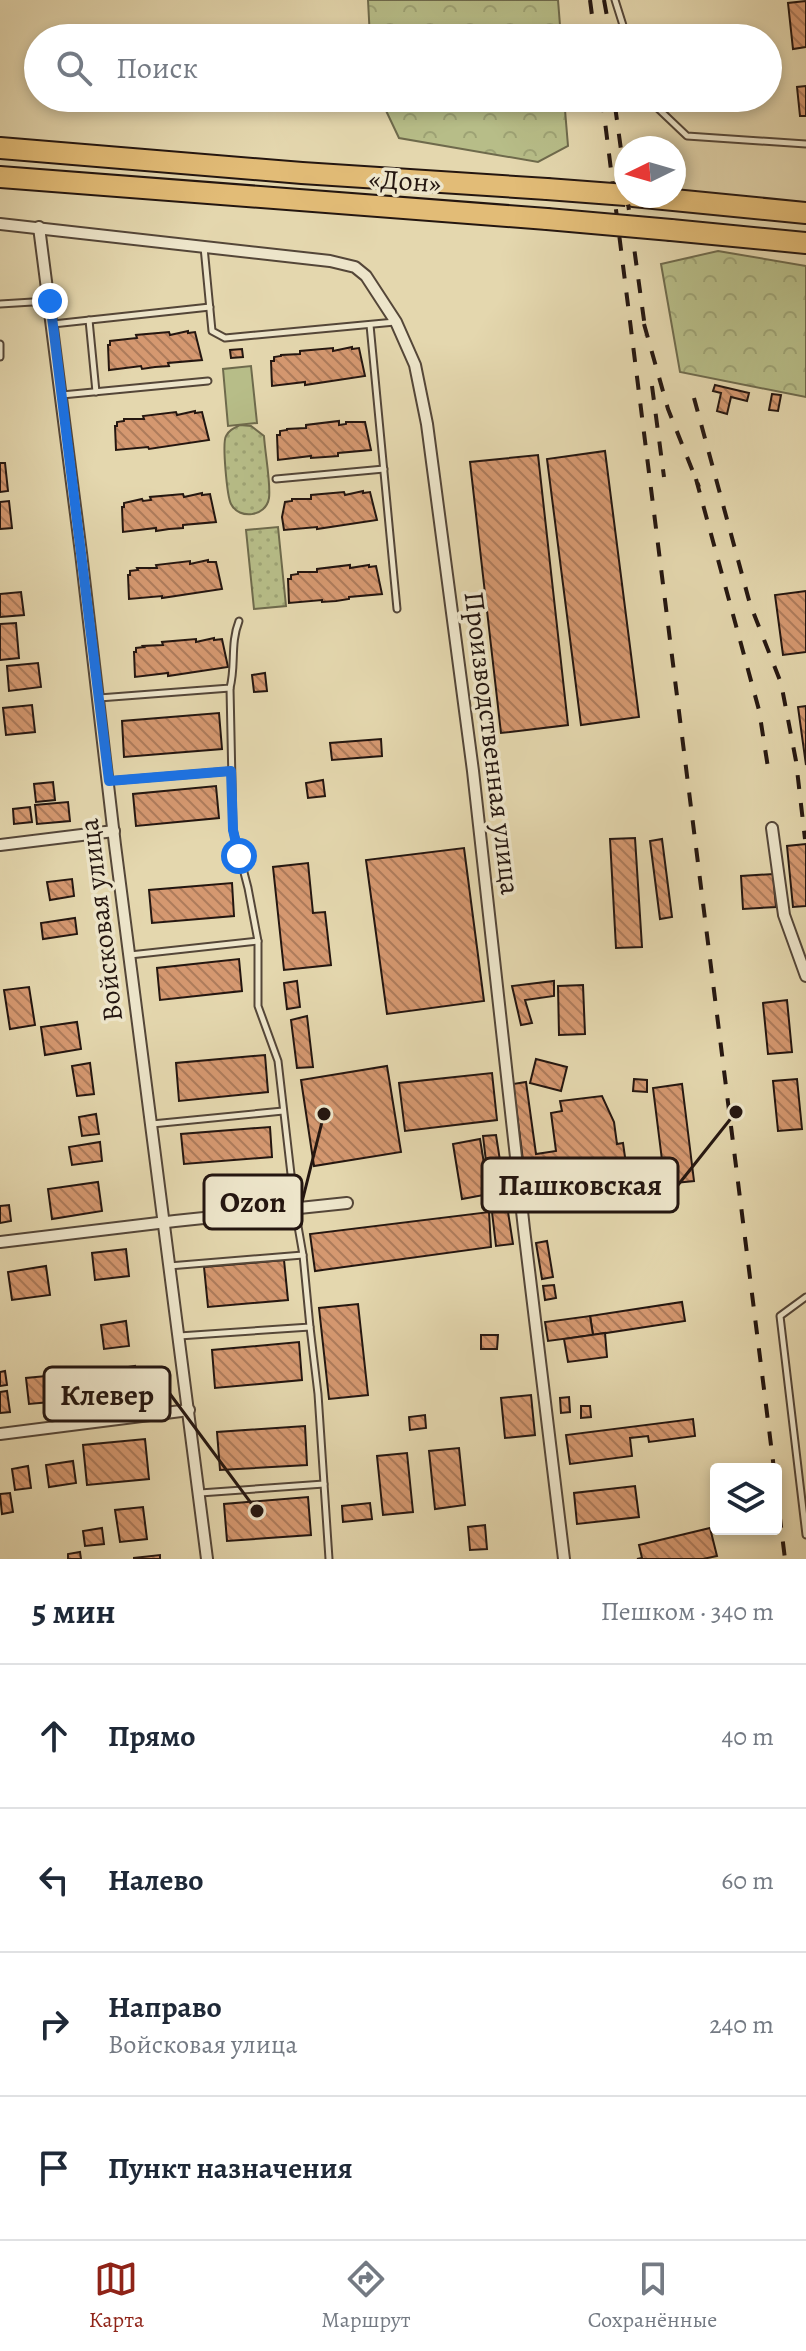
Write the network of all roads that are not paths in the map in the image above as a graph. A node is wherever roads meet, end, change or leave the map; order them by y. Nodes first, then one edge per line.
1 (615, 0) edge
2 (623, 24) edge
3 (662, 112) edge
4 (806, 144) edge
5 (0, 148) edge
6 (0, 177) edge
7 (614, 194) edge
8 (686, 200) edge
9 (806, 213) edge
10 (0, 224) edge
11 (39, 227) junction
12 (806, 243) edge
13 (204, 246) junction
14 (50, 301) junction
15 (0, 304) edge
16 (210, 307) junction
17 (89, 320) junction
18 (396, 322) junction
19 (53, 324) junction
20 (370, 325) junction
21 (0, 344) edge
22 (0, 357) edge
23 (208, 381) dead end
24 (96, 392) junction
25 (61, 395) junction
26 (384, 469) junction
27 (276, 479) dead end
28 (397, 609) dead end
29 (239, 621) dead end
30 (230, 688) junction
31 (99, 698) junction
32 (231, 771) junction
33 (109, 781) junction
34 (772, 828) dead end
35 (114, 831) junction
36 (0, 845) edge
37 (258, 941) junction
38 (129, 955) junction
39 (806, 976) edge
40 (283, 1111) junction
41 (151, 1125) junction
42 (347, 1203) dead end
43 (295, 1209) junction
44 (164, 1222) junction
45 (0, 1242) edge
46 (303, 1255) junction
47 (169, 1266) junction
48 (806, 1297) edge
49 (310, 1327) junction
50 (178, 1336) junction
51 (189, 1410) junction
52 (0, 1434) edge
53 (324, 1484) junction
54 (199, 1493) junction
55 (806, 1535) edge
56 (207, 1559) edge
57 (329, 1559) edge
58 (564, 1559) edge

1 - 2 lane
3 - 4 lane
5 - 7 highway, «Дон», bridge
6 - 12 highway, «Дон», bridge
8 - 9 highway
10 - 11 street, Производственная улица
11 - 13 street, Производственная улица
11 - 14 street, Войсковая улица
13 - 16 lane
13 - 18 street, Производственная улица
14 - 15 lane
14 - 19 street, Войсковая улица
16 - 17 lane
16 - 20 lane
17 - 19 lane
17 - 24 lane
18 - 20 lane
18 - 58 street, Производственная улица
19 - 25 street, Войсковая улица
20 - 26 lane
21 - 22 lane
23 - 24 lane
24 - 25 lane
25 - 31 street, Войсковая улица
26 - 27 lane
26 - 28 lane
29 - 30 lane
30 - 31 lane
30 - 32 lane
31 - 33 street, Войсковая улица
32 - 33 lane
32 - 37 lane
33 - 35 street, Войсковая улица
34 - 39 street
35 - 36 street
35 - 38 street, Войсковая улица
37 - 38 lane
37 - 40 lane
38 - 41 street, Войсковая улица
40 - 41 lane
40 - 43 lane
41 - 44 street, Войсковая улица
42 - 43 street
43 - 44 street
43 - 46 lane
44 - 45 street
44 - 47 street, Войсковая улица
46 - 47 lane
46 - 49 lane
47 - 50 street, Войсковая улица
48 - 55 lane
49 - 50 lane
49 - 53 lane
50 - 51 street, Войсковая улица
51 - 52 street
51 - 54 street, Войсковая улица
53 - 54 lane
53 - 57 lane
54 - 56 street, Войсковая улица

